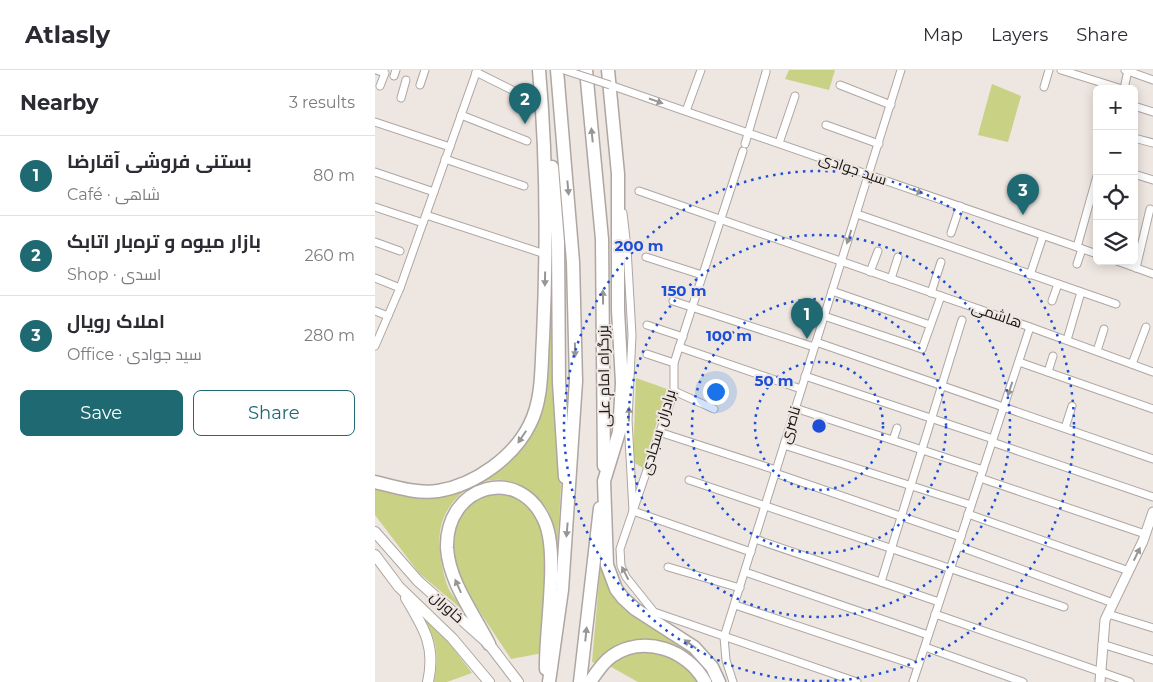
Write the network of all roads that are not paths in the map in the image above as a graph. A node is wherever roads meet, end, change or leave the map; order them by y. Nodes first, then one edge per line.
1 (375, 70) edge
2 (425, 70) edge
3 (539, 70) edge
4 (557, 70) edge
5 (564, 70) edge
6 (586, 70) edge
7 (608, 70) edge
8 (701, 70) edge
9 (901, 70) edge
10 (1049, 70) edge
11 (1061, 70) edge
12 (1127, 70) edge
13 (476, 71) edge
14 (766, 72) dead end
15 (406, 80) dead end
16 (1153, 80) edge
17 (420, 84) dead end
18 (610, 85) junction
19 (840, 85) dead end
20 (1110, 85) edge
21 (1124, 85) edge
22 (380, 86) dead end
23 (1044, 87) dead end
24 (523, 94) dead end
25 (795, 96) dead end
26 (401, 98) dead end
27 (891, 105) junction
28 (1138, 107) edge
29 (686, 111) junction
30 (1153, 112) edge
31 (461, 115) junction
32 (375, 123) edge
33 (825, 124) dead end
34 (544, 125) junction
35 (748, 132) junction
36 (1138, 139) edge
37 (527, 141) dead end
38 (779, 143) junction
39 (879, 144) junction
40 (1153, 144) edge
41 (450, 147) junction
42 (445, 159) junction
43 (375, 172) edge
44 (618, 174) junction
45 (870, 174) junction
46 (1137, 175) edge
47 (1153, 180) edge
48 (524, 186) dead end
49 (639, 191) dead end
50 (434, 192) junction
51 (1093, 193) edge
52 (960, 206) junction
53 (375, 207) edge
54 (1150, 210) dead end
55 (857, 214) junction
56 (426, 215) junction
57 (720, 219) junction
58 (423, 223) junction
59 (951, 233) dead end
60 (1043, 236) junction
61 (375, 242) edge
62 (1080, 248) junction
63 (878, 251) dead end
64 (400, 252) dead end
65 (539, 253) junction
66 (1093, 253) edge
67 (646, 257) dead end
68 (898, 257) dead end
69 (841, 262) junction
70 (941, 262) dead end
71 (1077, 264) dead end
72 (1128, 265) edge
73 (1136, 268) junction
74 (870, 272) junction
75 (1153, 274) edge
76 (702, 275) junction
77 (1030, 275) junction
78 (375, 278) edge
79 (891, 279) junction
80 (1058, 284) junction
81 (400, 288) junction
82 (832, 291) junction
83 (1081, 292) junction
84 (931, 293) junction
85 (941, 296) junction
86 (673, 301) dead end
87 (1053, 301) dead end
88 (1116, 304) dead end
89 (692, 307) junction
90 (375, 311) edge
91 (388, 316) junction
92 (824, 316) junction
93 (962, 320) dead end
94 (647, 325) dead end
95 (930, 325) junction
96 (1030, 326) junction
97 (1146, 327) dead end
98 (1104, 329) dead end
99 (683, 337) junction
100 (1067, 340) junction
101 (375, 344) edge
102 (815, 345) junction
103 (679, 347) junction
104 (1097, 351) junction
105 (647, 354) dead end
106 (1053, 356) dead end
107 (1019, 362) junction
108 (674, 363) junction
109 (1132, 364) junction
110 (1048, 372) junction
111 (1153, 372) edge
112 (805, 376) junction
113 (941, 386) junction
114 (801, 389) junction
115 (674, 391) junction
116 (1073, 406) dead end
117 (1004, 407) junction
118 (795, 408) junction
119 (714, 409) dead end
120 (1153, 409) edge
121 (931, 418) junction
122 (897, 428) dead end
123 (1065, 428) junction
124 (659, 432) junction
125 (893, 440) junction
126 (993, 441) junction
127 (784, 445) junction
128 (922, 450) junction
129 (1153, 459) edge
130 (983, 470) junction
131 (776, 471) junction
132 (981, 478) junction
133 (689, 480) dead end
134 (375, 482) edge
135 (604, 482) junction
136 (911, 486) junction
137 (1153, 497) edge
138 (971, 505) junction
139 (765, 506) junction
140 (569, 508) junction
141 (633, 511) junction
142 (1153, 512) edge
143 (968, 514) junction
144 (901, 516) junction
145 (375, 532) edge
146 (1145, 534) junction
147 (961, 537) junction
148 (755, 539) junction
149 (958, 546) junction
150 (891, 548) junction
151 (751, 552) junction
152 (375, 555) edge
153 (668, 567) dead end
154 (951, 568) junction
155 (1129, 571) junction
156 (745, 572) junction
157 (881, 582) junction
158 (399, 587) junction
159 (740, 588) junction
160 (939, 602) junction
161 (1113, 603) junction
162 (735, 605) junction
163 (1063, 607) dead end
164 (935, 614) junction
165 (1108, 614) junction
166 (1153, 628) edge
167 (929, 635) junction
168 (724, 637) junction
169 (489, 644) junction
170 (1102, 644) junction
171 (925, 647) junction
172 (1153, 660) edge
173 (918, 666) junction
174 (431, 670) junction
175 (1099, 677) edge
176 (735, 681) edge
177 (916, 681) edge
178 (419, 682) edge
179 (428, 682) edge
180 (489, 682) edge
181 (518, 682) edge
182 (548, 682) edge
183 (580, 682) edge
184 (589, 682) edge
185 (705, 682) edge
186 (719, 682) edge
187 (857, 682) edge
188 (1023, 682) edge
189 (1130, 682) edge

1 - 22 street
2 - 17 street
3 - 34 highway
4 -> 140 highway, بزرگراه امام علی
5 - 18 street, سید جوادی, bridge
135 -> 6 highway, بزرگراه امام علی
7 - 18 highway
8 - 29 street
9 - 27 street, ناصری
10 - 23 street
11 - 20 street
12 - 16 street
12 - 21 street
13 - 24 street
13 - 31 street
14 - 35 street, برادران سجادی
15 - 26 street
18 -> 29 street, سید جوادی
18 - 44 highway
19 - 27 street
25 - 38 street
27 - 39 street, ناصری
28 - 30 street
29 - 35 street, سید جوادی
31 - 37 street
31 - 41 street
32 - 41 street
33 - 39 street
34 - 65 highway
34 - 140 highway
35 - 38 street, سید جوادی
35 - 57 street, برادران سجادی
36 - 40 street
38 - 45 street, سید جوادی
39 - 45 street, ناصری
41 - 42 street
42 - 48 street
42 - 50 street
43 - 50 street
44 - 135 highway
141 -> 44 street
45 -> 52 street, سید جوادی
45 - 55 street, ناصری
46 - 47 street
49 - 57 street, هاشمی
50 - 56 street
51 - 62 street
52 - 59 street
52 - 60 street, سید جوادی
53 - 58 street
54 - 73 street
55 -> 69 street, ناصری
55 - 77 street
56 - 58 street
56 - 65 street
57 - 69 street, هاشمی
57 - 76 street, برادران سجادی
58 - 81 street
60 - 62 street, سید جوادی
60 - 77 street
61 - 64 street
62 - 66 street, سید جوادی
62 - 71 street
63 - 74 street
65 -> 134 highway
67 - 76 street
68 - 79 street
69 - 74 street, هاشمی
69 - 82 street, ناصری
70 - 84 street
72 - 73 street
73 - 75 street
74 - 79 street, هاشمی
76 - 89 street, برادران سجادی
77 - 80 street
78 - 81 street
79 - 84 street, هاشمی
80 - 83 street
80 - 87 street
81 - 91 street
82 - 92 street, ناصری
82 - 95 street
83 - 88 street
83 - 100 street
84 - 85 street, هاشمی
85 - 95 street
85 - 96 street, هاشمی
86 - 89 street
89 - 99 street, برادران سجادی
89 - 102 street
90 - 91 street
91 - 101 street
92 - 95 street
92 - 102 street, ناصری
93 - 113 street
94 - 99 street
96 - 100 street, هاشمی
96 - 107 street
97 - 109 street
98 - 104 street
99 - 103 street, برادران سجادی
100 - 104 street, هاشمی
102 - 112 street, ناصری
102 - 113 street
103 - 108 street, برادران سجادی
103 - 114 street
104 - 109 street, هاشمی
105 - 108 street
106 - 110 street
107 - 110 street
107 -> 117 street
108 - 115 street, برادران سجادی
109 - 111 street, هاشمی
110 - 120 street
112 - 114 street, ناصری
112 - 121 street
113 - 117 street
113 - 121 street
114 - 118 street, ناصری
115 - 119 street
115 - 124 street, برادران سجادی
116 - 123 street
117 - 123 street
117 - 126 street
118 - 125 street
118 - 127 street, ناصری
121 - 126 street
121 - 128 street
122 - 125 street
123 - 129 street
124 - 131 street
124 - 141 street, برادران سجادی
125 - 128 street
126 - 130 street
126 - 137 street
127 - 131 street, ناصری
127 - 136 street
128 - 130 street
128 - 136 street
130 - 132 street
131 - 139 street, ناصری
131 - 144 street
132 - 138 street
132 - 146 street
133 - 139 street
183 -> 135 highway, بزرگراه امام علی
186 -> 135 highway
136 - 138 street
136 - 144 street
138 - 143 street
139 - 148 street, ناصری
139 - 150 street
140 -> 182 highway, بزرگراه امام علی
141 - 151 street
168 -> 141 street, برادران سجادی
142 - 146 main road
143 - 147 street
143 - 155 street
144 - 147 street
144 - 150 street
145 - 169 main road, خاوران
155 -> 146 main road
147 - 149 street
148 - 151 street, ناصری
148 - 157 street
149 - 154 street
149 - 161 street
150 - 154 street
150 - 157 street
151 - 156 street, ناصری
152 - 158 main road, خاوران
153 - 159 street
154 - 160 street
154 - 163 street
155 - 161 main road
156 - 159 street, ناصری
156 - 167 street
157 - 160 street
158 - 174 main road
158 - 180 main road, خاوران
159 - 162 street, ناصری
160 - 164 street
161 - 165 main road
162 - 168 street, ناصری
162 - 173 street
164 - 167 street
164 - 175 street
165 - 166 street
165 - 170 main road
167 - 171 street
168 - 176 street
168 - 187 street
169 - 181 main road, خاوران
169 -> 182 highway
170 - 172 street
170 - 175 main road
171 - 173 street
171 - 188 street
173 - 177 street
174 - 178 main road
174 - 179 main road
175 - 189 street
184 - 185 highway

